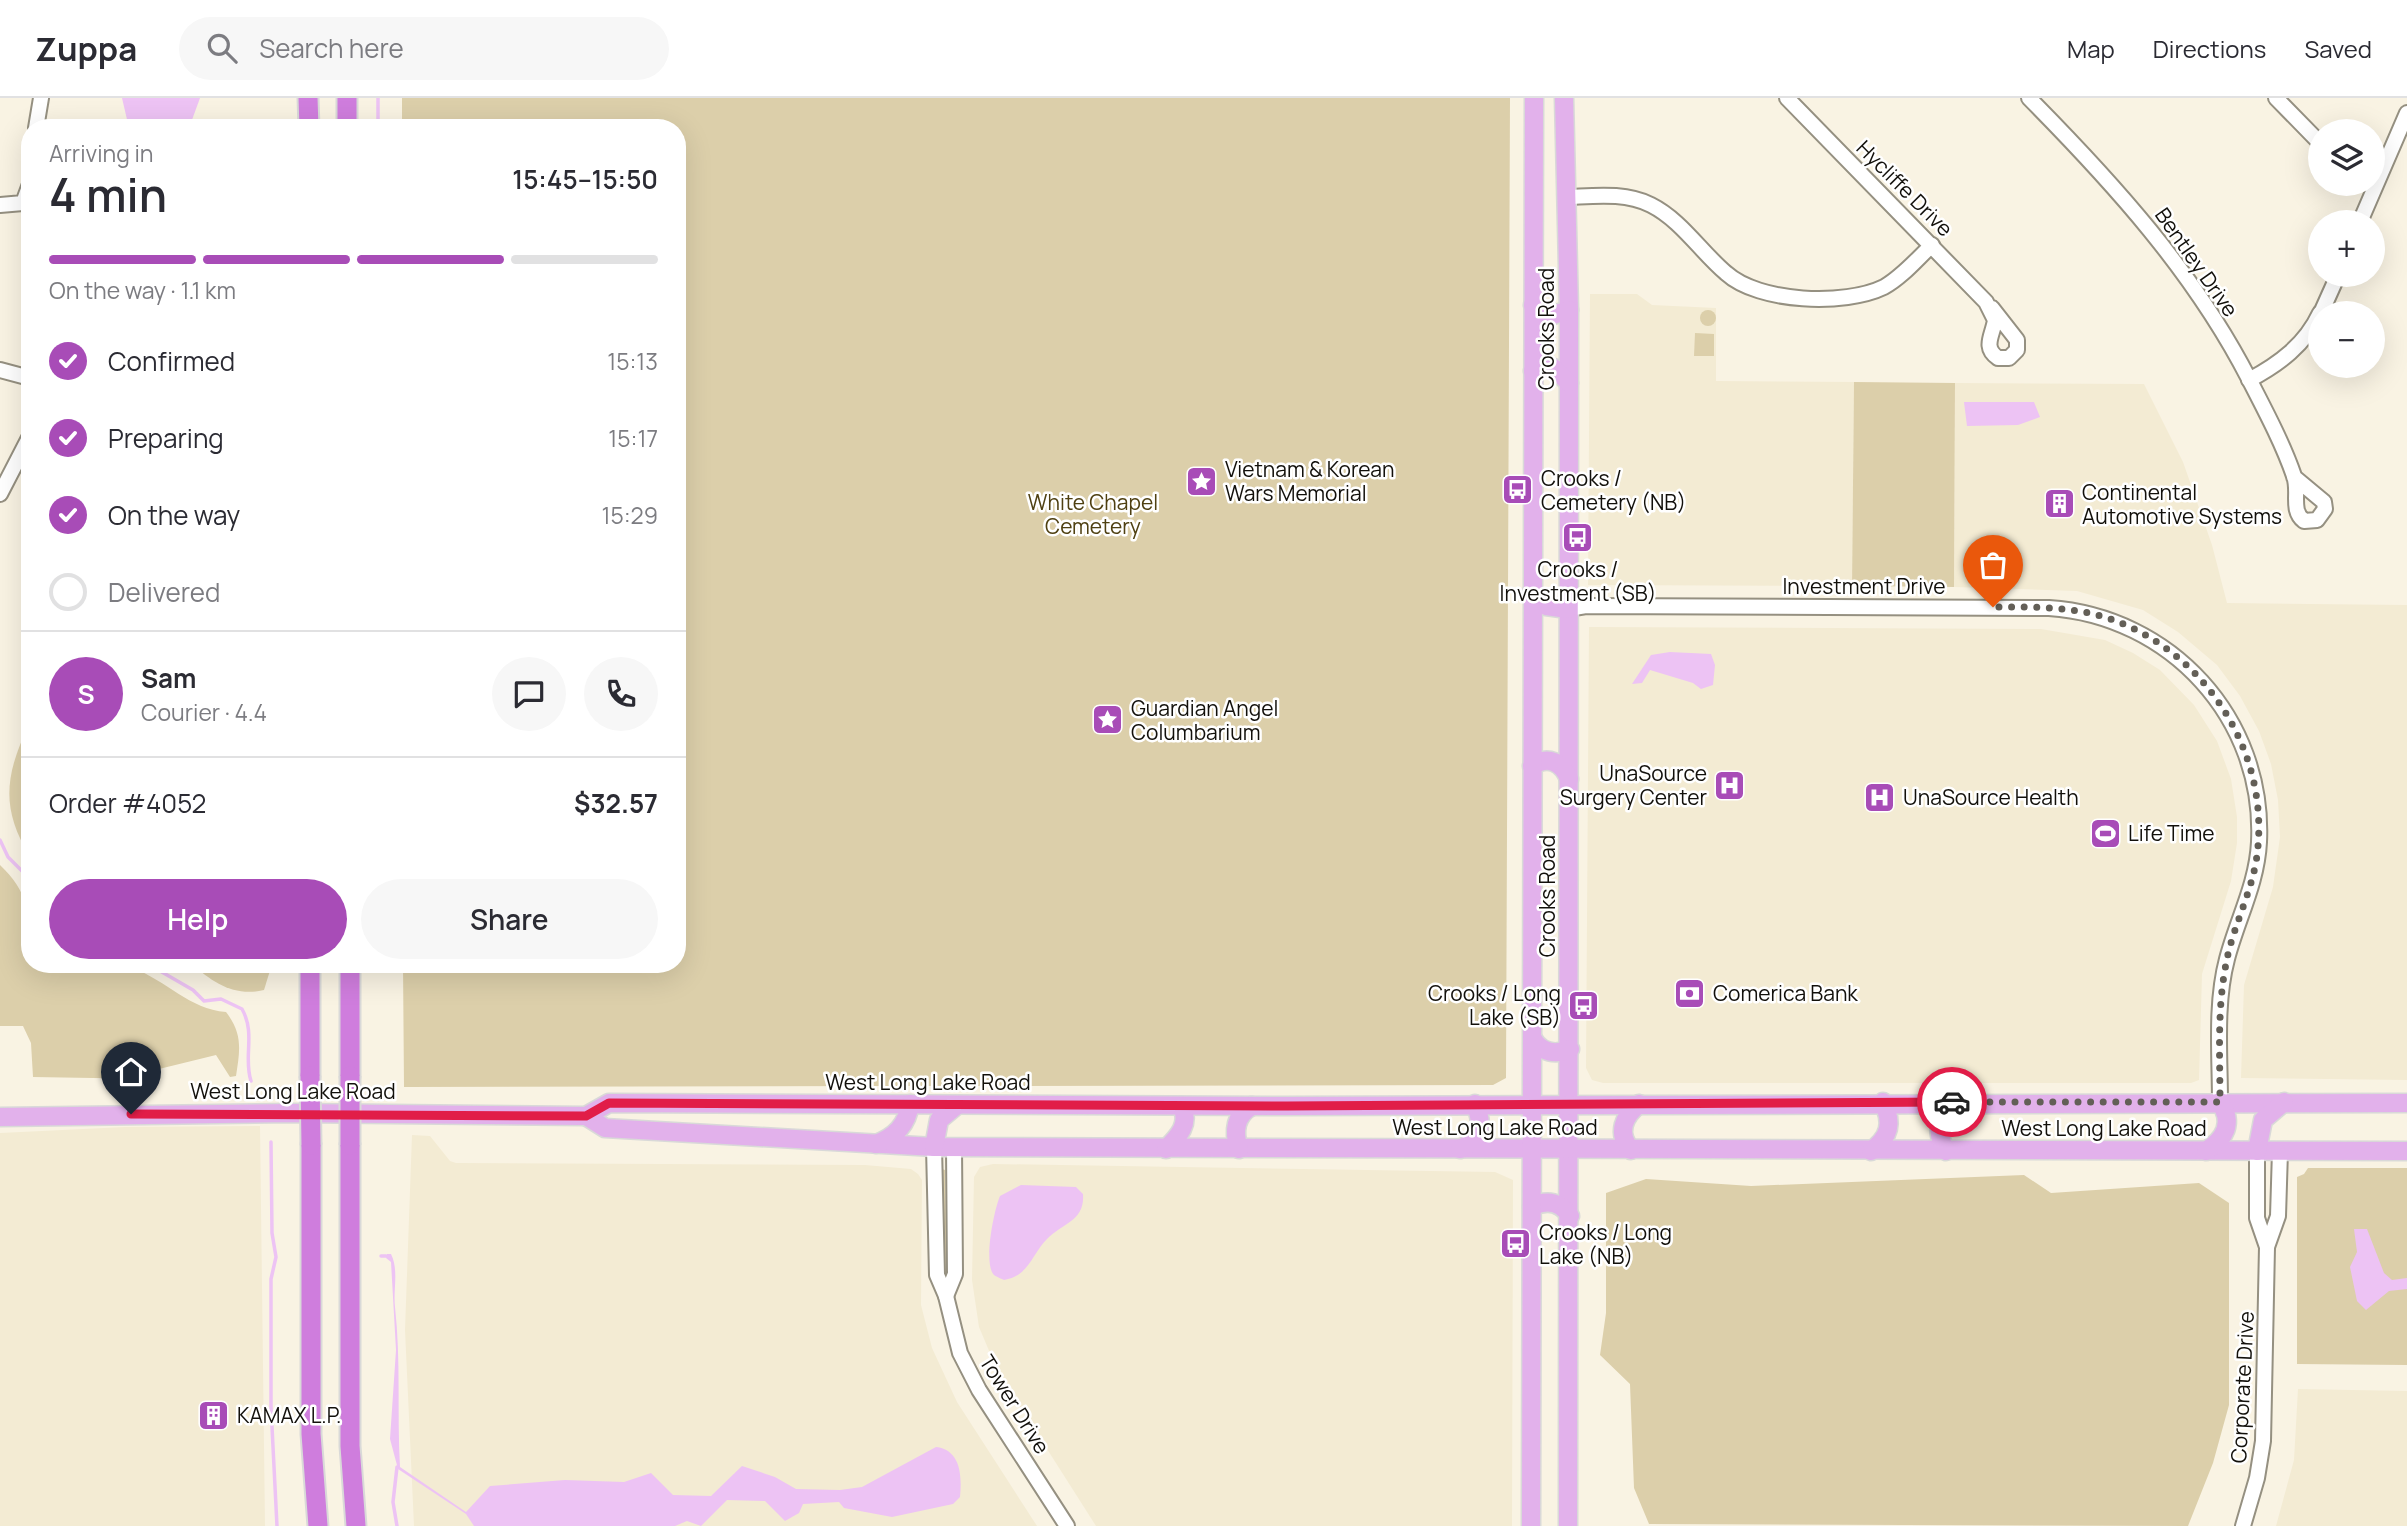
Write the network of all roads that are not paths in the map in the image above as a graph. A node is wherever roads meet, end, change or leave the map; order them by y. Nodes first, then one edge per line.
1 (41, 98) edge
2 (309, 98) edge
3 (347, 98) edge
4 (1534, 98) edge
5 (1564, 98) edge
6 (1787, 98) edge
7 (2029, 98) edge
8 (2276, 98) edge
9 (2407, 113) edge
10 (38, 119) edge
11 (309, 119) edge
12 (347, 119) edge
13 (2308, 131) edge
14 (2385, 159) edge
15 (1567, 197) junction
16 (21, 204) edge
17 (0, 205) edge
18 (1932, 245) junction
19 (1533, 305) junction
20 (1992, 308) dead end
21 (1569, 310) junction
22 (2308, 333) edge
23 (0, 370) edge
24 (1533, 370) junction
25 (21, 375) edge
26 (2249, 380) junction
27 (1569, 383) junction
28 (21, 453) edge
29 (2294, 477) dead end
30 (0, 494) edge
31 (1532, 592) junction
32 (1568, 609) junction
33 (1532, 766) junction
34 (1569, 779) junction
35 (310, 973) edge
36 (350, 973) edge
37 (1532, 1039) junction
38 (1570, 1049) junction
39 (1883, 1102) junction
40 (1958, 1102) junction
41 (2220, 1102) junction
42 (2284, 1102) junction
43 (2407, 1103) edge
44 (745, 1104) junction
45 (910, 1104) junction
46 (1475, 1104) junction
47 (1533, 1104) junction
48 (1570, 1104) junction
49 (1639, 1104) junction
50 (957, 1105) junction
51 (1182, 1105) junction
52 (1252, 1106) junction
53 (586, 1116) junction
54 (0, 1118) edge
55 (735, 1135) junction
56 (876, 1144) junction
57 (934, 1146) junction
58 (954, 1147) junction
59 (1166, 1149) junction
60 (1239, 1149) junction
61 (1460, 1149) junction
62 (1532, 1150) junction
63 (1570, 1150) junction
64 (1631, 1150) junction
65 (1871, 1151) junction
66 (1946, 1151) junction
67 (2206, 1151) junction
68 (2257, 1151) junction
69 (2280, 1151) junction
70 (2407, 1152) edge
71 (1532, 1207) junction
72 (1570, 1216) junction
73 (2267, 1247) junction
74 (946, 1296) junction
75 (318, 1526) edge
76 (356, 1526) edge
77 (1067, 1526) edge
78 (1531, 1526) edge
79 (1568, 1526) edge
80 (2243, 1526) edge

1 - 10 street
2 - 11 highway
3 - 12 highway
4 - 19 main road, Crooks Road
5 - 15 main road, Crooks Road
6 - 18 street, Hycliffe Drive
7 - 26 street, Bentley Drive
8 - 13 street
9 - 14 street
15 - 18 street
15 - 21 main road, Crooks Road
16 - 17 street
18 - 20 street, Hycliffe Drive
19 - 21 main road
19 - 24 main road, Crooks Road
21 - 27 main road, Crooks Road
22 - 26 street
23 - 25 street
24 - 27 main road
24 - 31 main road, Crooks Road
26 - 29 street, Bentley Drive
27 - 32 main road, Crooks Road
28 - 30 street
31 - 32 main road
31 - 33 main road, Crooks Road
32 - 34 main road, Crooks Road
32 - 41 street, Investment Drive
33 - 34 main road
33 - 37 main road, Crooks Road
34 - 38 main road, Crooks Road
35 - 75 highway, bridge
36 - 76 highway, bridge
37 - 38 main road
37 - 47 main road, Crooks Road
38 - 48 main road, Crooks Road
39 - 40 main road, West Long Lake Road
39 - 49 main road, West Long Lake Road
39 - 65 main road
40 - 41 main road, West Long Lake Road
40 - 66 main road
41 - 42 main road, West Long Lake Road
41 - 67 main road
42 - 43 main road, West Long Lake Road
42 - 68 main road
44 - 45 main road, West Long Lake Road
44 - 53 main road, West Long Lake Road
44 - 55 main road
45 - 50 main road, West Long Lake Road
45 - 56 main road
46 - 47 main road, West Long Lake Road
46 - 52 main road, West Long Lake Road
46 - 61 main road
47 - 48 main road, West Long Lake Road
47 - 62 main road, Crooks Road
48 - 49 main road, West Long Lake Road
48 - 63 main road, Crooks Road
49 - 64 main road
50 - 51 main road, West Long Lake Road
50 - 57 main road
51 - 52 main road, West Long Lake Road
51 - 59 main road
52 - 60 main road
53 - 54 main road, West Long Lake Road
53 - 55 main road, West Long Lake Road
55 - 56 main road, West Long Lake Road
56 - 57 main road, West Long Lake Road
57 - 58 main road, West Long Lake Road
57 - 74 street, Tower Drive
58 - 59 main road, West Long Lake Road
58 - 74 street, Tower Drive
59 - 60 main road, West Long Lake Road
60 - 61 main road, West Long Lake Road
61 - 62 main road, West Long Lake Road
62 - 63 main road, West Long Lake Road
62 - 71 main road, Crooks Road
63 - 64 main road, West Long Lake Road
63 - 72 main road, Crooks Road
64 - 65 main road, West Long Lake Road
65 - 66 main road, West Long Lake Road
66 - 67 main road, West Long Lake Road
67 - 68 main road, West Long Lake Road
68 - 69 main road, West Long Lake Road
68 - 73 street, Corporate Drive
69 - 70 main road, West Long Lake Road
69 - 73 street, Corporate Drive
71 - 72 main road
71 - 78 main road, Crooks Road
72 - 79 main road, Crooks Road
73 - 80 street, Corporate Drive
74 - 77 street, Tower Drive

